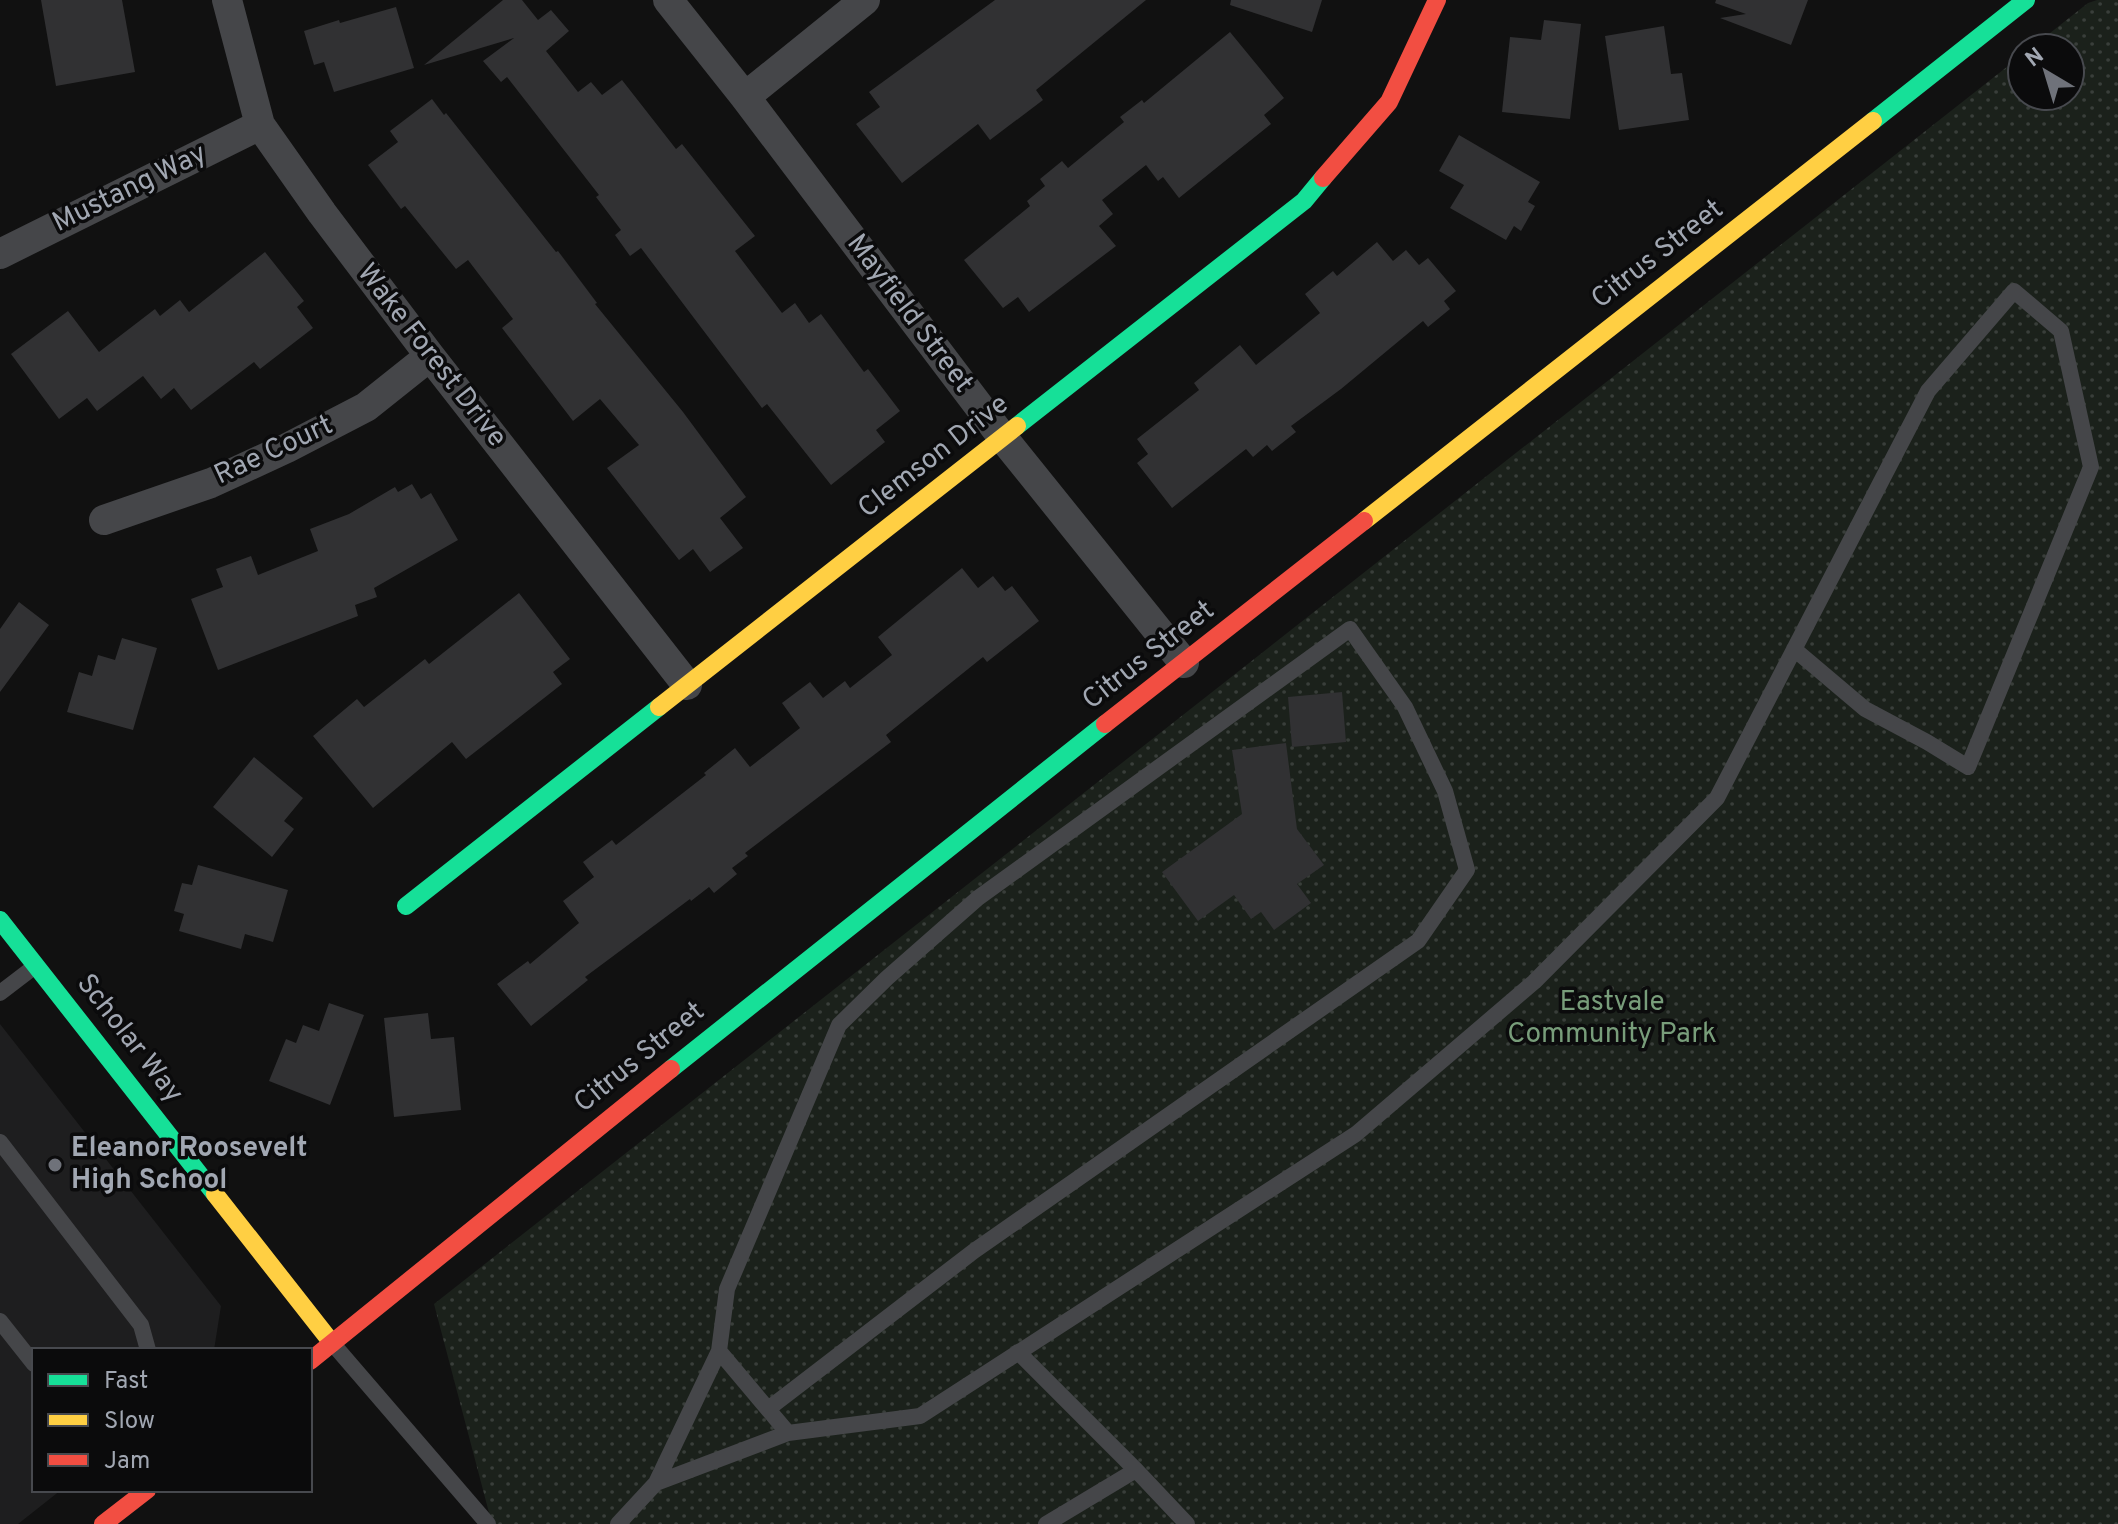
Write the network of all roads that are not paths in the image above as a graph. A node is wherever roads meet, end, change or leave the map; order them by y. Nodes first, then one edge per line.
1 (227, 0) edge
2 (668, 0) edge
3 (865, 0) edge
4 (1437, 0) edge
5 (2026, 0) edge
6 (745, 97) junction
7 (260, 125) junction
8 (0, 254) edge
9 (430, 356) junction
10 (1003, 438) junction
11 (104, 520) dead end
12 (1794, 649) junction
13 (1184, 663) junction
14 (687, 685) junction
15 (406, 906) dead end
16 (0, 920) edge
17 (36, 966) junction
18 (0, 993) edge
19 (0, 1142) edge
20 (0, 1321) edge
21 (332, 1343) junction
22 (147, 1348) edge
23 (719, 1351) junction
24 (1018, 1352) junction
25 (312, 1359) edge
26 (32, 1361) edge
27 (768, 1409) junction
28 (788, 1433) junction
29 (1136, 1470) junction
30 (656, 1483) junction
31 (144, 1492) edge
32 (103, 1524) edge
33 (488, 1524) edge
34 (618, 1524) edge
35 (1046, 1524) edge
36 (1187, 1524) edge

1 - 7 street, Wake Forest Drive
2 - 6 street, Mayfield Street
3 - 6 street
4 - 10 street, Clemson Drive
5 - 13 street, Citrus Street
6 - 10 street, Mayfield Street
7 - 8 street, Mustang Way
7 - 9 street, Wake Forest Drive
9 - 11 street, Rae Court
9 - 14 street, Wake Forest Drive
10 - 13 street, Mayfield Street
10 - 14 street, Clemson Drive
12 - 12 lane
12 - 24 lane
13 - 21 street, Citrus Street
14 - 15 street, Clemson Drive
16 - 17 street, Scholar Way
17 - 18 lane
17 - 21 street, Scholar Way
19 - 22 lane
20 - 26 lane
21 - 25 street, Citrus Street
21 - 33 lane
23 - 27 lane
23 - 27 lane
23 - 30 lane
24 - 28 lane
24 - 29 lane
27 - 28 lane
28 - 30 lane
29 - 35 lane
29 - 36 lane
30 - 34 lane
31 - 32 street

